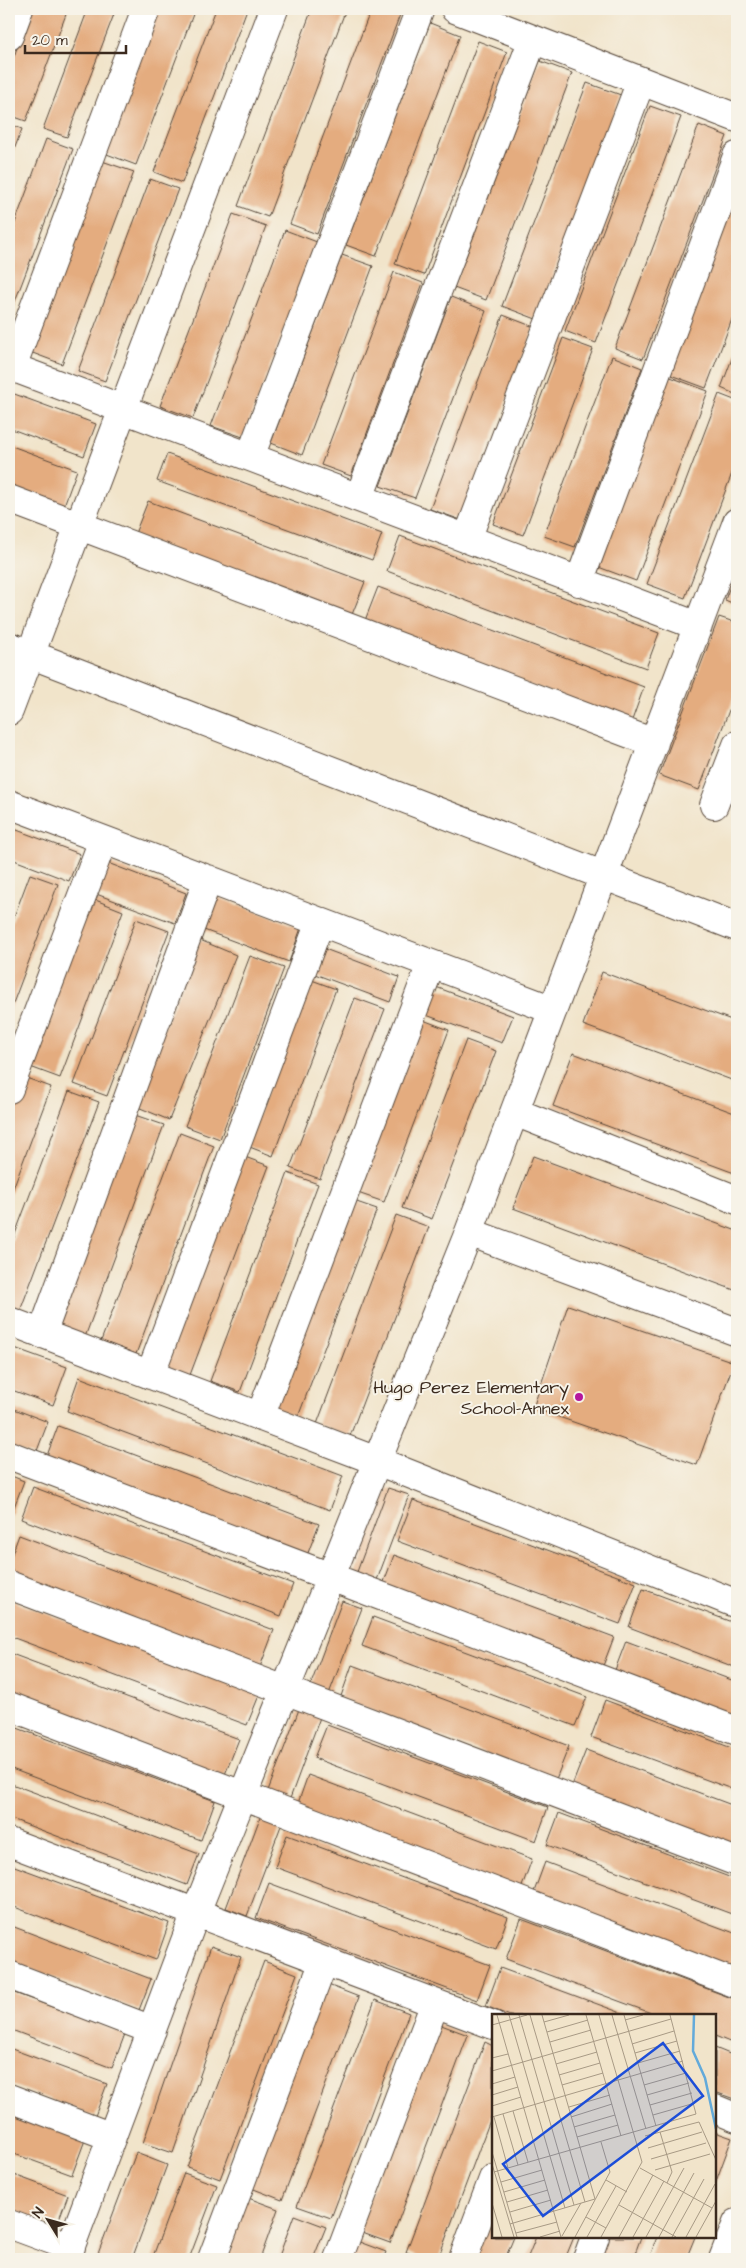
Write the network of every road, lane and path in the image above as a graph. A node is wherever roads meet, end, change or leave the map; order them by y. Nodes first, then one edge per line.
1 (19, 9) edge
2 (146, 9) edge
3 (274, 9) edge
4 (420, 9) edge
5 (455, 9) edge
6 (9, 36) edge
7 (533, 39) junction
8 (641, 81) junction
9 (737, 118) edge
10 (737, 156) edge
11 (10, 366) edge
12 (123, 409) junction
13 (250, 457) junction
14 (359, 498) junction
15 (9, 499) edge
16 (737, 522) edge
17 (79, 525) junction
18 (467, 539) junction
19 (579, 582) junction
20 (698, 626) junction
21 (19, 650) edge
22 (9, 711) edge
23 (654, 743) junction
24 (737, 745) edge
25 (9, 804) edge
26 (714, 804) dead end
27 (103, 840) junction
28 (603, 877) junction
29 (208, 880) junction
30 (320, 922) junction
31 (737, 928) edge
32 (431, 964) junction
33 (553, 1010) junction
34 (9, 1090) edge
35 (514, 1112) junction
36 (737, 1200) edge
37 (469, 1232) junction
38 (9, 1321) edge
39 (737, 1332) edge
40 (42, 1334) junction
41 (150, 1375) junction
42 (260, 1417) junction
43 (9, 1455) edge
44 (377, 1461) junction
45 (330, 1577) junction
46 (9, 1585) edge
47 (737, 1604) edge
48 (285, 1690) junction
49 (9, 1706) edge
50 (737, 1731) edge
51 (243, 1796) junction
52 (9, 1842) edge
53 (737, 1862) edge
54 (196, 1912) junction
55 (324, 1960) junction
56 (9, 1975) edge
57 (737, 1984) edge
58 (435, 2003) junction
59 (492, 2025) edge
60 (152, 2030) junction
61 (9, 2098) edge
62 (716, 2109) edge
63 (737, 2118) edge
64 (112, 2136) junction
65 (492, 2184) edge
66 (737, 2223) edge
67 (9, 2224) edge
68 (595, 2238) edge
69 (68, 2253) edge
70 (212, 2259) edge
71 (338, 2259) edge
72 (463, 2259) edge
73 (587, 2259) edge
74 (723, 2259) edge

1 - 6 street
2 - 11 street
3 - 12 street
4 - 13 street
5 - 7 street
7 - 8 street
7 - 14 street
8 - 9 street
8 - 18 street
10 - 19 street
11 - 12 street
12 - 13 street
12 - 17 street
13 - 14 street
14 - 18 street
15 - 17 street
16 - 20 street
17 - 21 street
17 - 23 street
18 - 19 street
19 - 20 street
20 - 23 street
21 - 22 street
21 - 28 street
23 - 28 street
24 - 26 street
25 - 27 street
27 - 29 street
27 - 34 street
28 - 31 street
28 - 33 street
29 - 30 street
29 - 40 street
30 - 32 street
30 - 41 street
32 - 33 street
32 - 42 street
33 - 35 street
35 - 36 street
35 - 37 street
37 - 39 street
37 - 44 street
38 - 40 street
40 - 41 street
41 - 42 street
42 - 44 street
43 - 45 street
44 - 45 street
44 - 47 street
45 - 48 street
45 - 50 street
46 - 48 street
48 - 51 street
48 - 53 street
49 - 51 street
51 - 54 street
51 - 57 street
52 - 54 street
54 - 55 street
54 - 60 street
55 - 58 street
55 - 70 street
56 - 60 street
58 - 59 street
58 - 71 street
60 - 64 street
61 - 64 street
62 - 63 street
64 - 69 street
65 - 72 street
66 - 74 street
67 - 69 street
68 - 73 street

